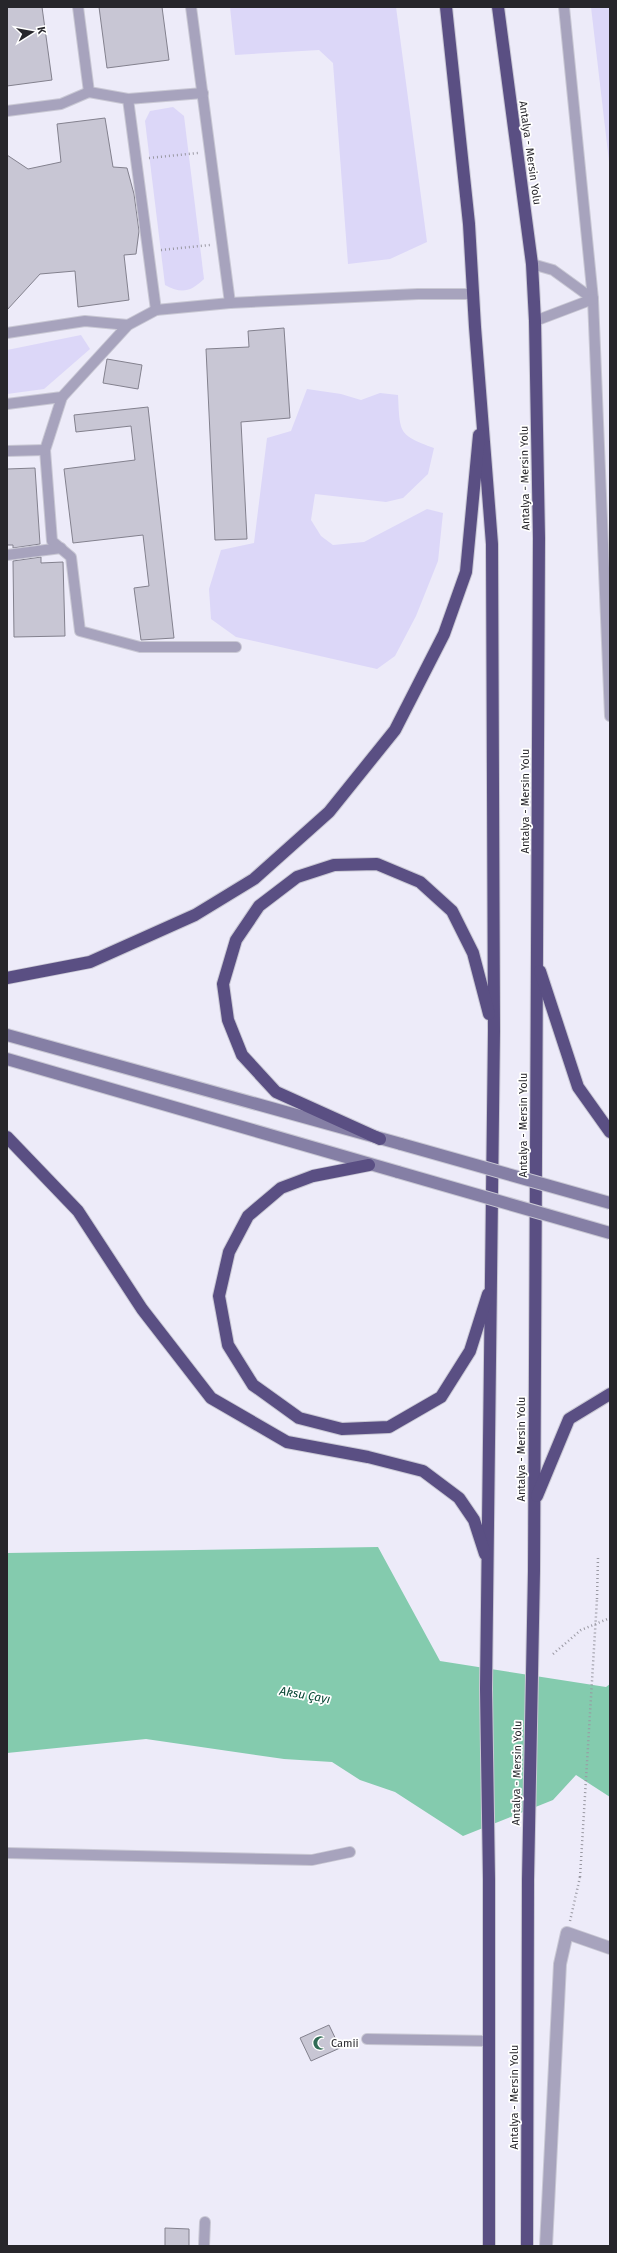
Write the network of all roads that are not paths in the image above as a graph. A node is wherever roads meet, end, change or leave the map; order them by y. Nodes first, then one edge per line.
1 (78, 7) edge
2 (191, 7) edge
3 (446, 7) edge
4 (498, 7) edge
5 (564, 7) edge
6 (88, 92) junction
7 (203, 93) junction
8 (128, 99) junction
9 (7, 111) edge
10 (532, 264) junction
11 (473, 294) junction
12 (594, 299) junction
13 (230, 303) junction
14 (156, 310) junction
15 (535, 320) junction
16 (128, 325) junction
17 (7, 333) edge
18 (482, 393) junction
19 (62, 397) junction
20 (7, 404) edge
21 (45, 450) junction
22 (7, 451) edge
23 (61, 548) junction
24 (7, 555) edge
25 (236, 647) dead end
26 (610, 716) edge
27 (537, 960) junction
28 (7, 978) edge
29 (494, 1030) junction
30 (7, 1035) edge
31 (7, 1059) edge
32 (610, 1132) edge
33 (7, 1137) edge
34 (380, 1138) junction
35 (369, 1165) junction
36 (610, 1203) edge
37 (610, 1233) edge
38 (492, 1282) junction
39 (610, 1394) edge
40 (534, 1503) junction
41 (488, 1562) junction
42 (350, 1852) dead end
43 (7, 1853) edge
44 (610, 1948) edge
45 (366, 2039) dead end
46 (489, 2041) junction
47 (205, 2222) dead end
48 (204, 2246) edge
49 (489, 2246) edge
50 (527, 2246) edge
51 (546, 2246) edge

1 - 6 lane
2 - 7 lane
3 - 11 highway
4 - 10 highway, Antalya - Mersin Yolu
5 - 12 lane
6 - 8 lane
6 - 9 lane
7 - 8 lane
7 - 13 lane
8 - 14 lane
10 - 12 lane
10 - 15 highway, Antalya - Mersin Yolu
11 - 13 lane
11 - 18 highway
12 - 15 lane
12 - 26 lane
13 - 14 lane
14 - 16 lane
15 - 27 highway, Antalya - Mersin Yolu
16 - 17 lane
16 - 19 lane
18 - 28 highway
18 - 29 highway
19 - 20 lane
19 - 21 lane
21 - 22 lane
21 - 23 lane
23 - 24 lane
23 - 25 lane
27 - 32 highway
27 - 40 highway, Antalya - Mersin Yolu
29 - 34 highway
29 - 38 highway
30 - 34 main road
31 - 35 main road
33 - 41 highway
34 - 36 main road, bridge
35 - 37 main road, bridge
35 - 38 highway
38 - 41 highway
39 - 40 highway
40 - 50 highway, Antalya - Mersin Yolu
41 - 46 highway
42 - 43 lane
44 - 51 street
45 - 46 lane
46 - 49 highway
47 - 48 lane

